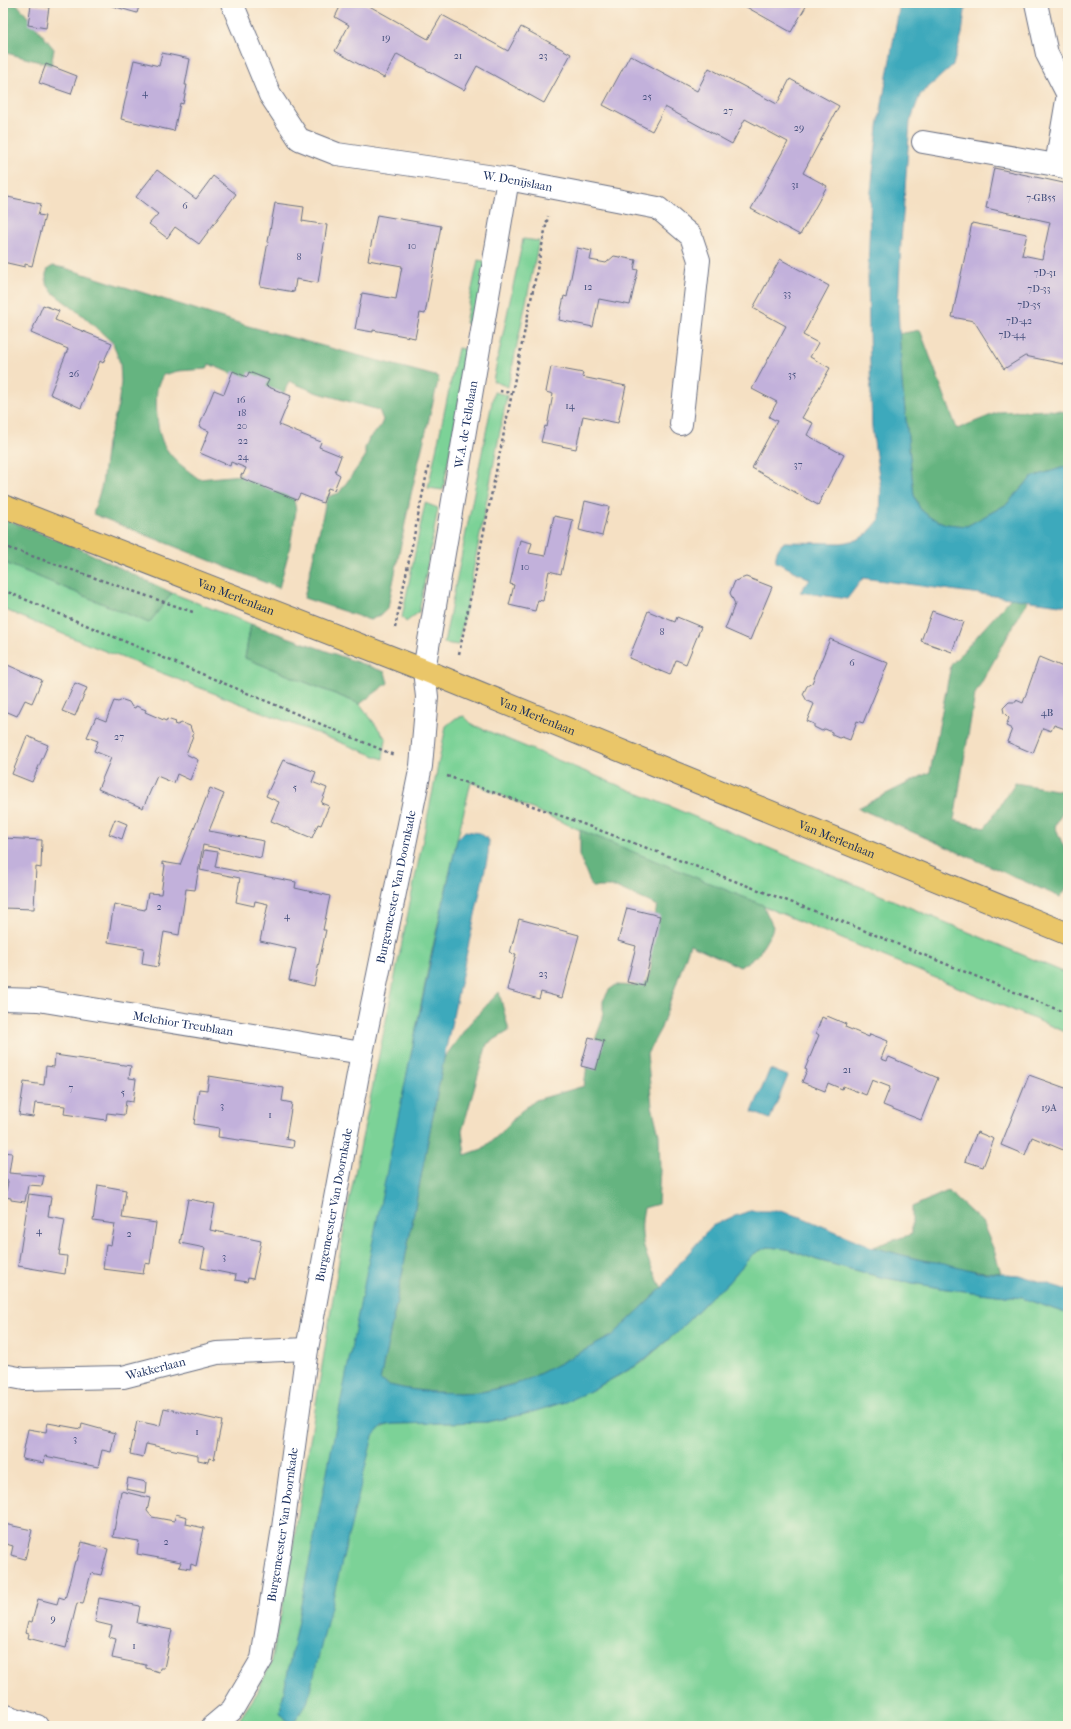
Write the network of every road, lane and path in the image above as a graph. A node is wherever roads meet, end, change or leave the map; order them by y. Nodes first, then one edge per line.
1 (232, 3) edge
2 (1036, 3) edge
3 (1068, 94) edge
4 (923, 142) dead end
5 (1062, 166) edge
6 (508, 179) junction
7 (554, 188) junction
8 (473, 386) junction
9 (512, 393) junction
10 (681, 424) dead end
11 (3, 506) edge
12 (3, 590) edge
13 (424, 670) junction
14 (453, 682) junction
15 (421, 766) junction
16 (1068, 934) edge
17 (3, 999) edge
18 (1068, 1014) edge
19 (362, 1052) junction
20 (306, 1349) junction
21 (3, 1375) edge
22 (3, 1715) edge
23 (37, 1726) edge
24 (212, 1726) edge

1 - 6 street, W. Denijslaan
2 - 3 street
3 - 5 street
4 - 5 street
6 - 7 street, W. Denijslaan
6 - 8 street, W.A. de Tellolaan
7 - 9 path
7 - 10 street, W. Denijslaan
8 - 9 path
8 - 13 street, W.A. de Tellolaan
9 - 14 path
11 - 13 main road, Van Merlenlaan
12 - 15 path
13 - 14 main road, Van Merlenlaan
13 - 15 street, Burgemeester Van Doornkade
14 - 16 main road, Van Merlenlaan
15 - 18 path
15 - 19 street, Burgemeester Van Doornkade
17 - 19 street, Melchior Treublaan
19 - 20 street, Burgemeester Van Doornkade
20 - 21 street, Wakkerlaan
20 - 24 street, Burgemeester Van Doornkade
22 - 23 street

